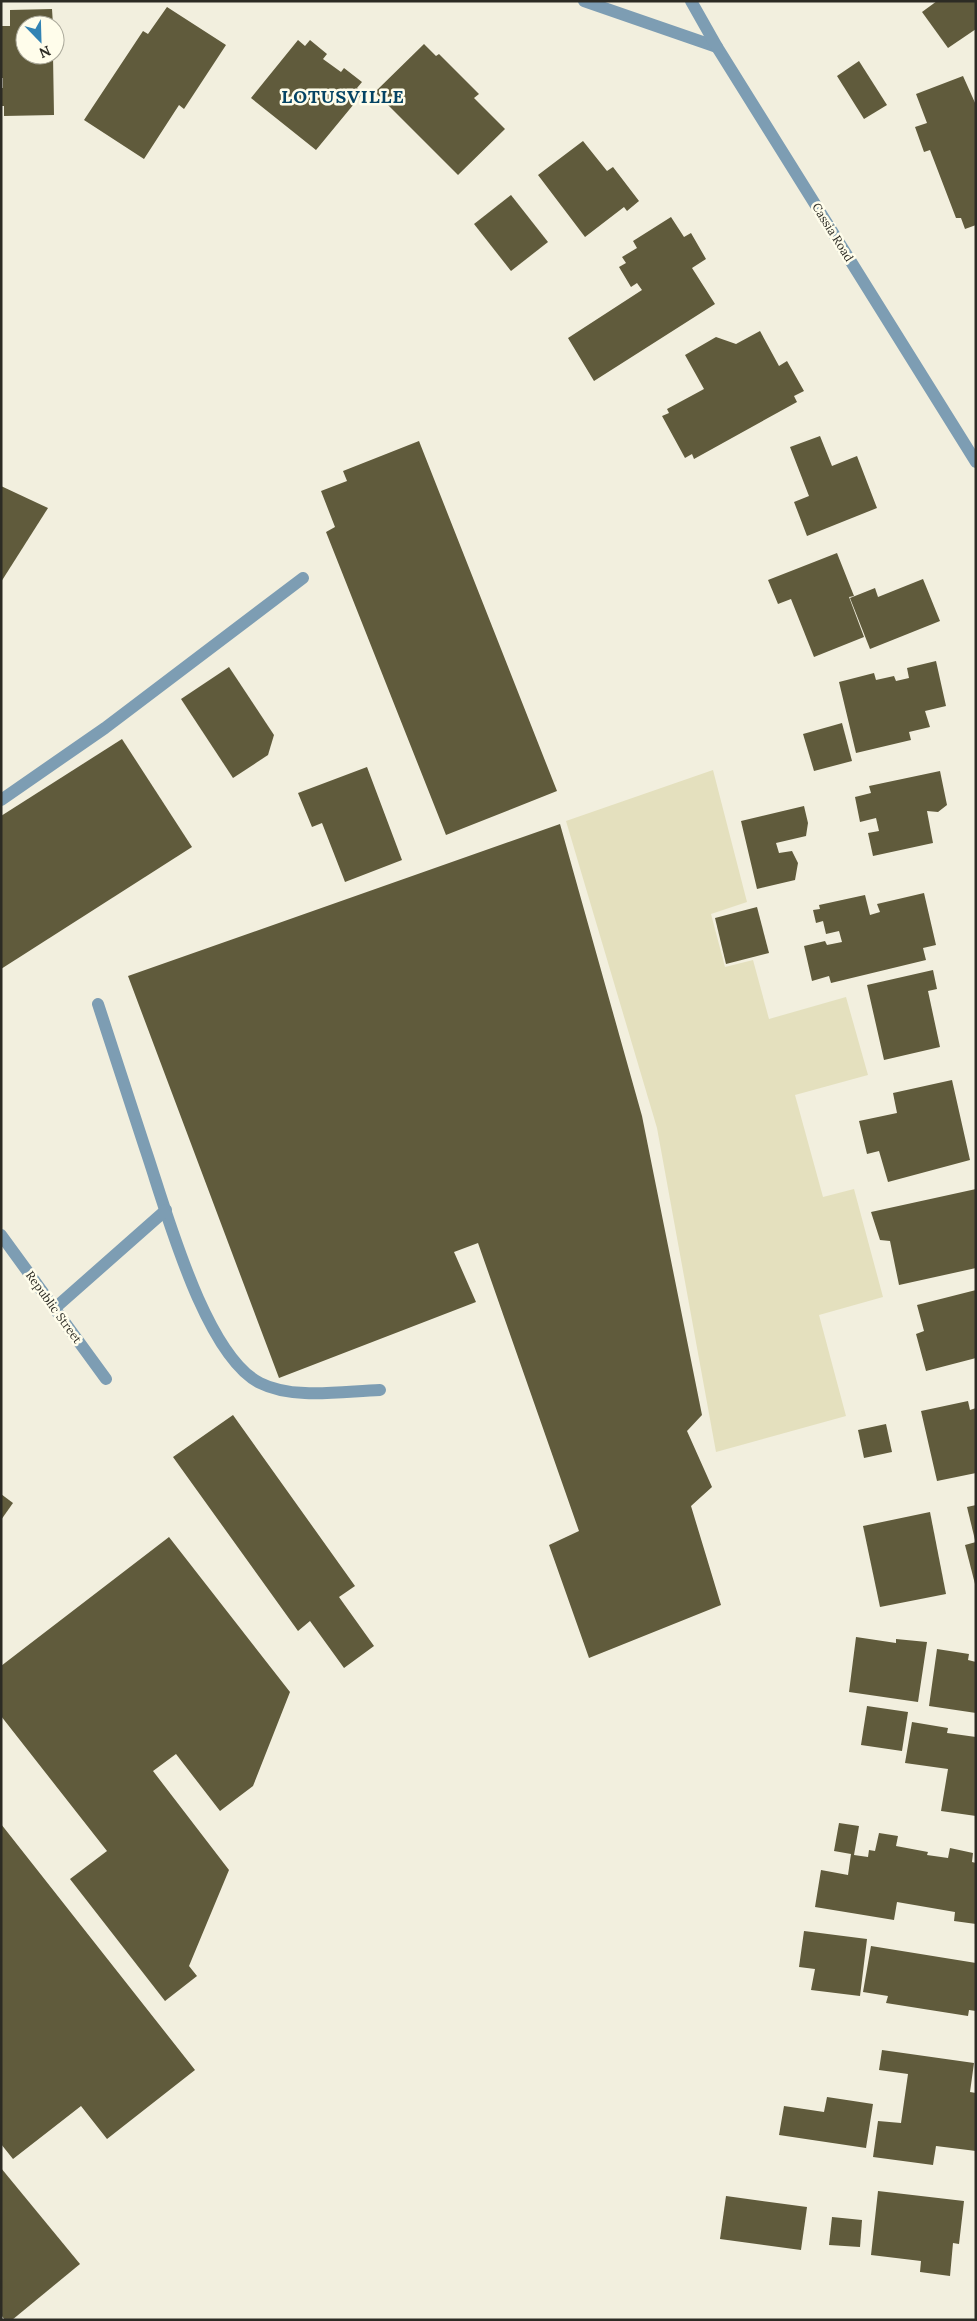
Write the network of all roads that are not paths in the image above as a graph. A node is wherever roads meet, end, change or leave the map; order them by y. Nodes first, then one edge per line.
1 (584, 1) edge
2 (691, 1) edge
3 (717, 47) junction
4 (976, 462) edge
5 (302, 578) dead end
6 (1, 800) edge
7 (98, 1004) dead end
8 (166, 1210) junction
9 (1, 1235) edge
10 (55, 1308) junction
11 (106, 1379) dead end
12 (380, 1390) dead end

1 - 3 street
2 - 3 street, Cassia Road
3 - 4 street, Cassia Road
5 - 6 street
7 - 8 street
8 - 10 street
8 - 12 street
9 - 10 street, Republic Street
10 - 11 street, Republic Street

